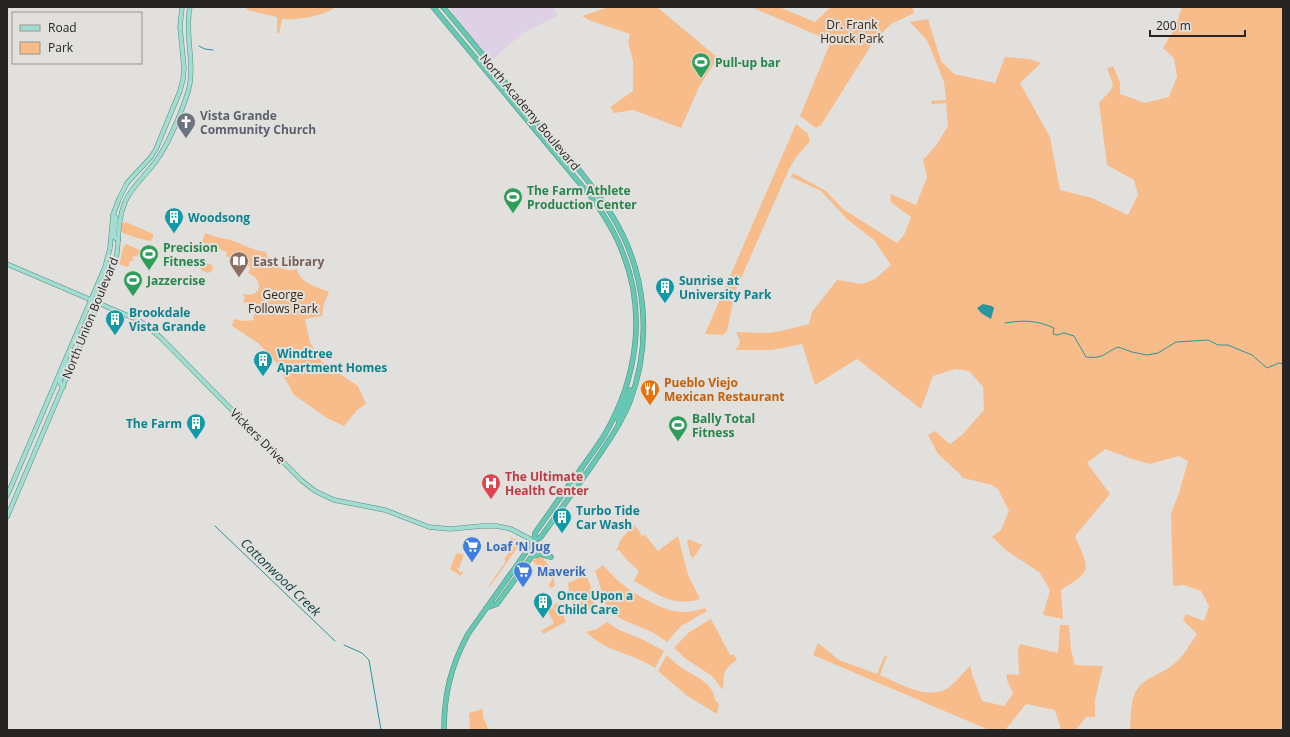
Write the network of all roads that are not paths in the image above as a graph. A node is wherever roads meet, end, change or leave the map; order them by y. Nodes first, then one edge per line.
1 (182, 7) edge
2 (190, 7) edge
3 (433, 7) edge
4 (443, 7) edge
5 (113, 216) junction
6 (118, 240) junction
7 (7, 264) edge
8 (91, 300) junction
9 (98, 303) junction
10 (66, 359) junction
11 (631, 372) junction
12 (63, 387) junction
13 (619, 424) junction
14 (581, 468) junction
15 (7, 496) edge
16 (568, 499) junction
17 (7, 517) edge
18 (534, 541) junction
19 (551, 557) dead end
20 (486, 608) junction
21 (444, 730) edge

1 - 5 main road, North Union Boulevard
2 - 6 main road, North Union Boulevard
3 - 11 highway, North Academy Boulevard
4 - 13 highway, North Academy Boulevard
5 - 6 main road
5 - 8 main road, North Union Boulevard
6 - 9 main road, North Union Boulevard
7 - 8 main road, Vickers Drive
8 - 9 main road, Vickers Drive
8 - 10 main road, North Union Boulevard
9 - 12 main road, North Union Boulevard
9 - 18 main road, Vickers Drive
10 - 12 main road
10 - 15 main road, North Union Boulevard
11 - 13 highway
11 - 14 highway, North Academy Boulevard
12 - 17 main road, North Union Boulevard
13 - 16 highway, North Academy Boulevard
14 - 16 main road
14 - 18 highway, North Academy Boulevard
16 - 18 highway, North Academy Boulevard
18 - 20 highway, North Academy Boulevard
19 - 20 highway
20 - 21 highway, North Academy Boulevard

